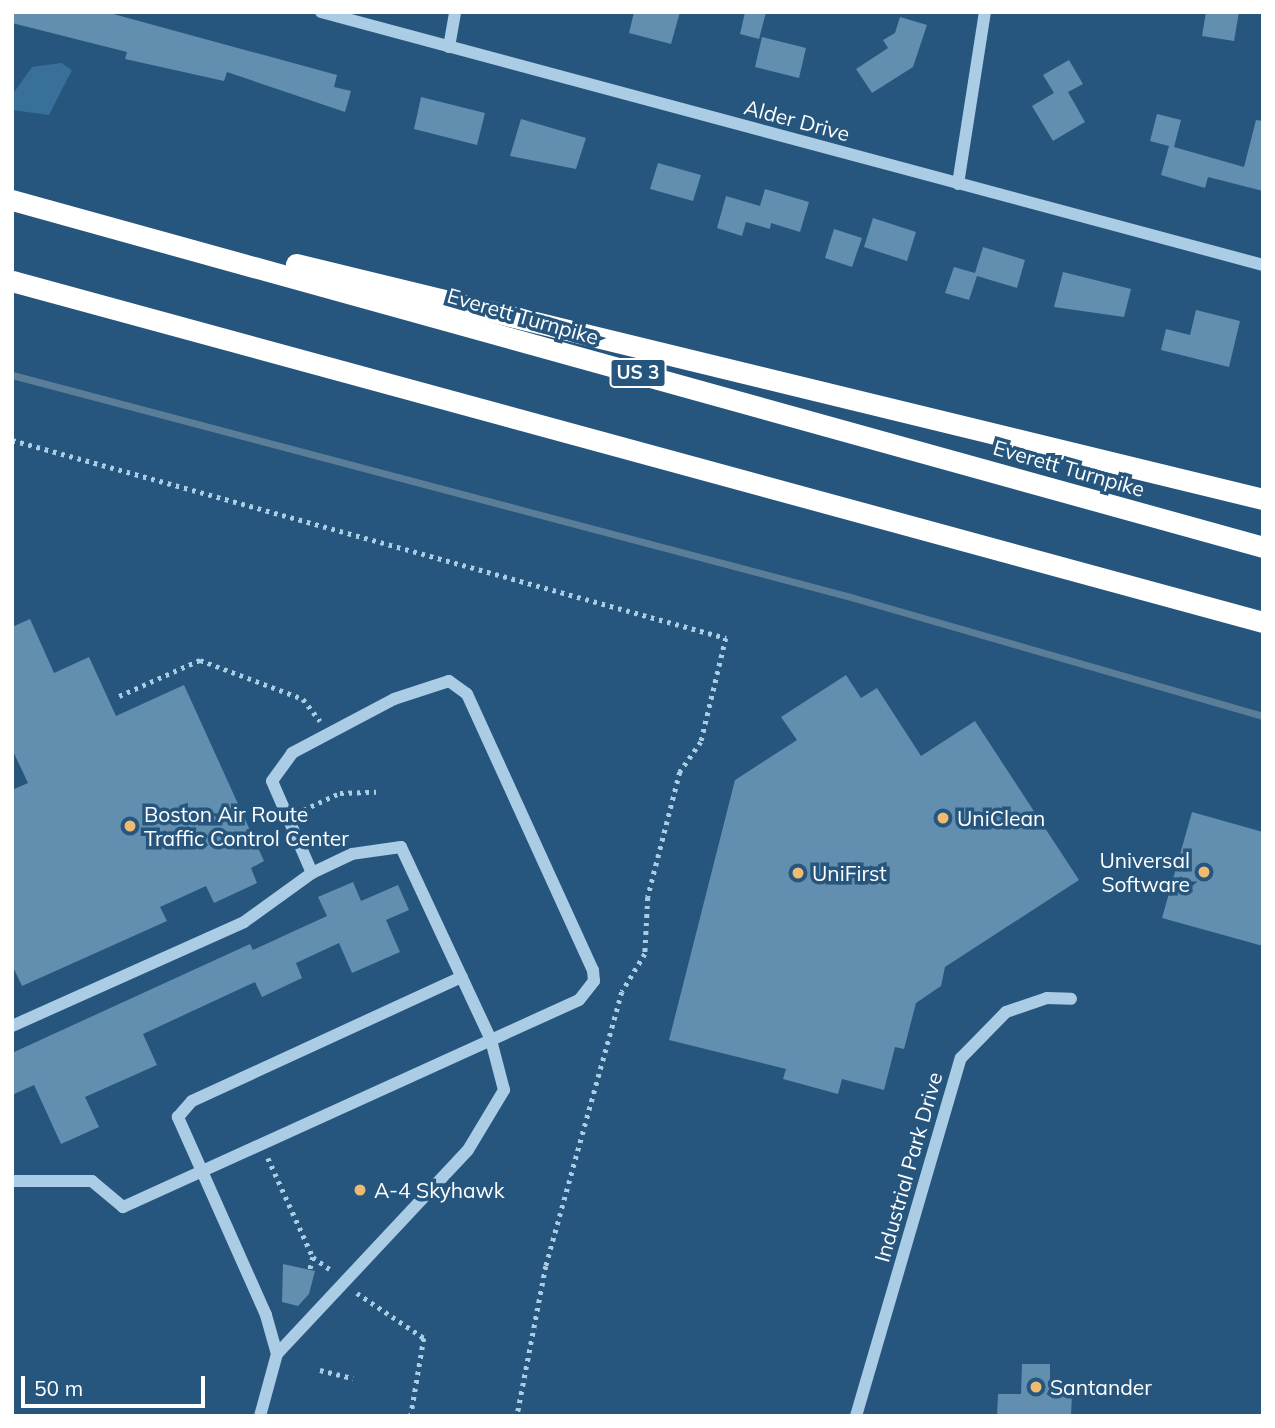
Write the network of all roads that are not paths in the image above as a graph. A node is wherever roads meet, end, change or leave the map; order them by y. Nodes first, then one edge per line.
1 (321, 12) edge
2 (455, 12) edge
3 (985, 12) edge
4 (449, 47) junction
5 (958, 184) junction
6 (12, 198) edge
7 (1263, 265) edge
8 (12, 281) edge
9 (1263, 499) edge
10 (1263, 547) edge
11 (1263, 622) edge
12 (312, 873) junction
13 (462, 977) junction
14 (1071, 999) dead end
15 (12, 1026) edge
16 (491, 1040) junction
17 (200, 1172) junction
18 (12, 1181) edge
19 (276, 1354) junction
20 (260, 1416) edge
21 (856, 1416) edge

1 - 4 street, Alder Drive
2 - 4 street
3 - 5 street
4 - 5 street, Alder Drive
5 - 7 street, Alder Drive
6 - 9 highway
6 - 10 highway, Everett Turnpike / US 3
8 - 11 highway
12 - 13 street
12 - 15 street
12 - 16 street
13 - 16 street
13 - 17 street
14 - 21 street, Industrial Park Drive
16 - 17 street
16 - 19 street
17 - 18 street
17 - 19 street
19 - 20 street

